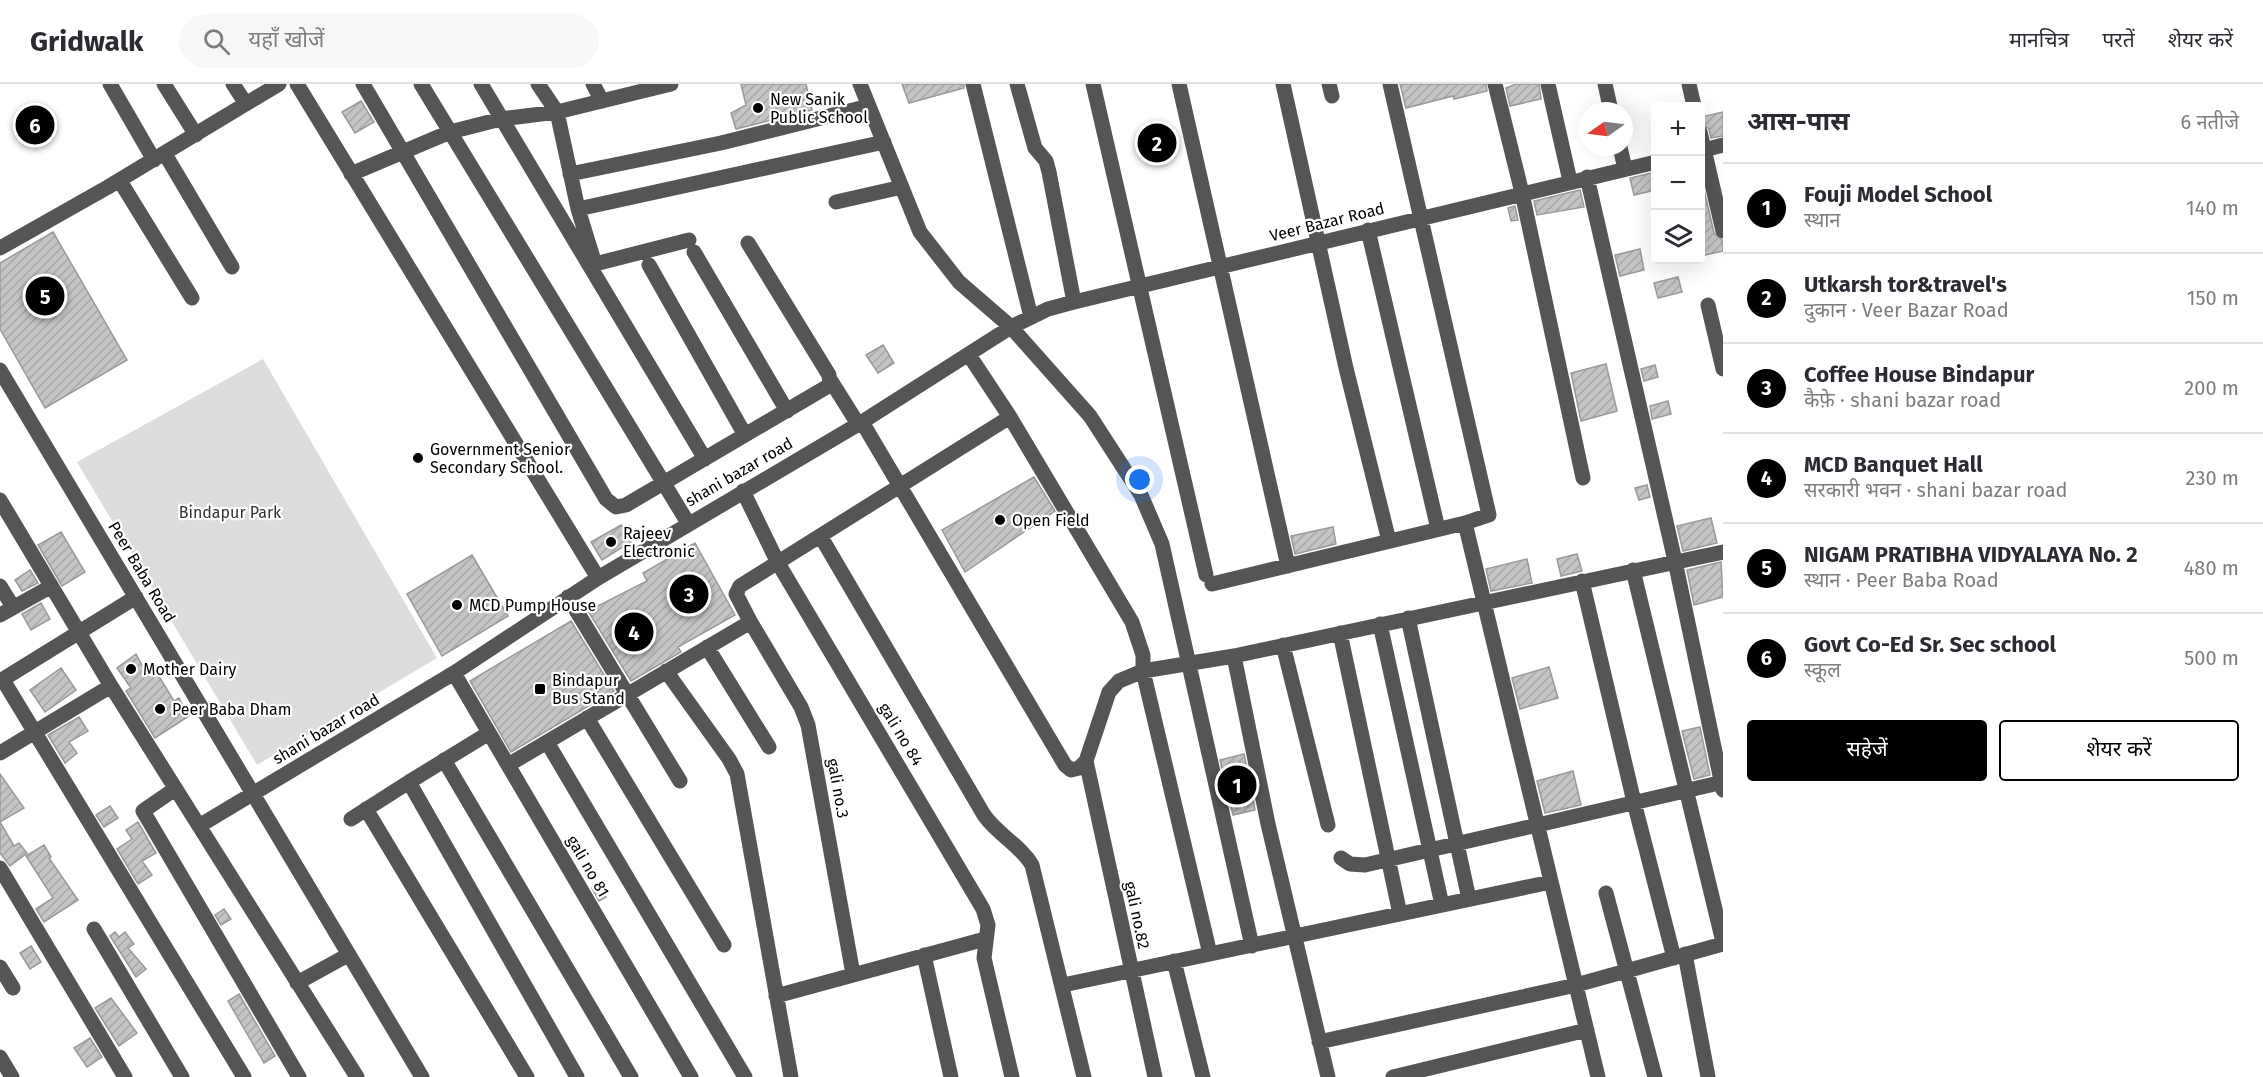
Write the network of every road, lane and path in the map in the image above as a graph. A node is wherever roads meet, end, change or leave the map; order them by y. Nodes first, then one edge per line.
1 (110, 84) edge
2 (164, 84) edge
3 (233, 84) edge
4 (279, 84) edge
5 (297, 84) edge
6 (363, 84) edge
7 (421, 84) edge
8 (481, 84) edge
9 (538, 84) edge
10 (593, 84) edge
11 (671, 84) edge
12 (860, 84) edge
13 (973, 84) edge
14 (1017, 84) edge
15 (1093, 84) edge
16 (1179, 84) edge
17 (1283, 84) edge
18 (1390, 84) edge
19 (1495, 84) edge
20 (1548, 84) edge
21 (1605, 84) edge
22 (1689, 84) edge
23 (646, 87) edge
24 (602, 101) junction
25 (1609, 102) edge
26 (1693, 102) edge
27 (246, 104) junction
28 (869, 106) junction
29 (557, 112) junction
30 (501, 119) junction
31 (450, 132) junction
32 (196, 135) junction
33 (884, 141) junction
34 (1723, 146) edge
35 (1705, 150) edge
36 (404, 152) junction
37 (1622, 156) edge
38 (1704, 156) edge
39 (160, 157) junction
40 (1651, 163) edge
41 (1625, 169) junction
42 (351, 174) junction
43 (570, 174) junction
44 (1587, 177) junction
45 (120, 181) junction
46 (1570, 181) junction
47 (902, 187) junction
48 (1522, 193) junction
49 (836, 202) dead end
50 (578, 208) junction
51 (1421, 218) junction
52 (1368, 230) junction
53 (1723, 231) edge
54 (748, 243) dead end
55 (1320, 243) junction
56 (0, 248) edge
57 (649, 265) dead end
58 (1220, 266) junction
59 (232, 267) dead end
60 (1139, 286) junction
61 (192, 298) dead end
62 (1074, 302) junction
63 (1708, 304) dead end
64 (1031, 317) junction
65 (1011, 327) junction
66 (969, 355) junction
67 (1723, 369) edge
68 (0, 370) edge
69 (831, 381) junction
70 (787, 411) junction
71 (1010, 417) junction
72 (860, 423) junction
73 (745, 435) junction
74 (705, 459) junction
75 (1582, 478) dead end
76 (663, 484) junction
77 (900, 488) junction
78 (743, 491) junction
79 (0, 500) edge
80 (688, 523) junction
81 (1465, 523) junction
82 (1438, 529) junction
83 (821, 537) junction
84 (1389, 541) junction
85 (1723, 552) edge
86 (1675, 561) junction
87 (778, 563) junction
88 (1288, 566) junction
89 (1633, 570) junction
90 (598, 578) junction
91 (1582, 581) junction
92 (0, 586) edge
93 (50, 587) junction
94 (136, 597) junction
95 (568, 597) junction
96 (1485, 603) junction
97 (7, 611) edge
98 (1408, 618) junction
99 (750, 621) junction
100 (1380, 624) junction
101 (79, 633) junction
102 (1340, 633) junction
103 (1283, 645) junction
104 (707, 647) junction
105 (1234, 656) junction
106 (1189, 663) junction
107 (666, 671) junction
108 (1143, 671) junction
109 (454, 673) junction
110 (1, 681) edge
111 (111, 686) junction
112 (625, 694) junction
113 (587, 718) junction
114 (34, 732) junction
115 (489, 733) junction
116 (547, 742) junction
117 (770, 747) dead end
118 (0, 753) edge
119 (444, 760) junction
120 (1086, 761) junction
121 (508, 765) junction
122 (680, 781) dead end
123 (409, 782) junction
124 (1722, 784) edge
125 (175, 789) junction
126 (1688, 790) junction
127 (253, 794) junction
128 (1634, 802) junction
129 (366, 809) junction
130 (351, 819) dead end
131 (1537, 824) junction
132 (1328, 825) dead end
133 (199, 826) junction
134 (1457, 843) junction
135 (1429, 849) junction
136 (1341, 858) dead end
137 (1388, 859) junction
138 (0, 868) edge
139 (1551, 882) junction
140 (1606, 893) dead end
141 (1469, 899) junction
142 (1442, 905) junction
143 (1400, 914) junction
144 (94, 929) dead end
145 (987, 932) junction
146 (1294, 937) junction
147 (1723, 943) edge
148 (724, 945) dead end
149 (1252, 946) junction
150 (1210, 954) junction
151 (348, 955) junction
152 (924, 956) junction
153 (1679, 956) junction
154 (1174, 961) junction
155 (0, 967) edge
156 (1627, 970) junction
157 (1130, 971) junction
158 (853, 974) junction
159 (297, 983) junction
160 (1063, 985) junction
161 (1576, 985) junction
162 (13, 988) dead end
163 (776, 996) junction
164 (1587, 1030) junction
165 (1319, 1041) junction
166 (0, 1057) edge
167 (12, 1077) edge
168 (125, 1077) edge
169 (182, 1077) edge
170 (244, 1077) edge
171 (299, 1077) edge
172 (357, 1077) edge
173 (422, 1077) edge
174 (527, 1077) edge
175 (577, 1077) edge
176 (631, 1077) edge
177 (691, 1077) edge
178 (745, 1077) edge
179 (791, 1077) edge
180 (951, 1077) edge
181 (1012, 1077) edge
182 (1084, 1077) edge
183 (1155, 1077) edge
184 (1203, 1077) edge
185 (1328, 1077) edge
186 (1393, 1077) edge
187 (1598, 1077) edge
188 (1655, 1077) edge
189 (1708, 1077) edge

1 - 39 street
2 - 32 street
3 - 27 street
4 - 27 street
5 - 42 street
6 - 36 street
7 - 31 street
8 - 30 street
9 - 29 street
10 - 24 street
11 - 23 street
12 - 28 street
13 - 64 street
14 - 62 street
15 - 60 street
16 - 58 street
17 - 55 street
18 - 51 street
19 - 48 street
20 - 46 street
21 - 25 street
22 - 26 street
23 - 24 street
24 - 29 street
27 - 32 street
28 - 33 street
28 - 43 street
29 - 30 street
29 - 43 street
30 - 31 street
30 - 74 street
31 - 36 street
31 - 76 street
32 - 39 street
33 - 47 street
33 - 50 street
34 - 35 street
36 - 42 street
36 - 76 street
37 - 41 street
38 - 53 street
39 - 45 street
39 - 59 street
40 - 41 street, Veer Bazar Road
41 - 44 street, Veer Bazar Road
42 - 90 street
43 - 50 street
44 - 46 street, Veer Bazar Road
44 - 86 street
45 - 56 street
45 - 61 street
46 - 48 street, Veer Bazar Road
47 - 49 street
47 - 65 street
48 - 51 street, Veer Bazar Road
48 - 75 street
50 - 70 street
51 - 52 street, Veer Bazar Road
51 - 81 street
52 - 55 street, Veer Bazar Road
52 - 82 street
54 - 69 street
55 - 58 street, Veer Bazar Road
55 - 84 street
57 - 73 street
58 - 60 street, Veer Bazar Road
58 - 88 street
60 - 62 street, Veer Bazar Road
60 - 88 street
62 - 64 street, Veer Bazar Road
63 - 67 street
64 - 65 street, Veer Bazar Road
65 - 66 street, Veer Bazar Road
65 - 106 street
66 - 71 street
66 - 72 street, shani bazar road
68 - 94 street, Peer Baba Road
69 - 70 street
69 - 72 street
70 - 73 street
71 - 77 street
71 - 108 street
72 - 77 street
72 - 78 street, shani bazar road
73 - 74 street
74 - 76 street
76 - 80 street
77 - 83 street
77 - 120 street
78 - 80 street, shani bazar road
78 - 87 street, gali no 84
79 - 93 street
80 - 90 street, shani bazar road
81 - 82 street
81 - 96 street
82 - 84 street
83 - 87 street
83 - 160 street
84 - 88 street
85 - 86 street
86 - 89 street
86 - 124 street
87 - 99 street, gali no.3
87 - 145 street, gali no 84
89 - 91 street
89 - 126 street
90 - 95 street, shani bazar road
91 - 96 street
91 - 128 street
92 - 97 street
93 - 97 street
93 - 101 street
94 - 101 street
94 - 127 street, Peer Baba Road
95 - 109 street, shani bazar road
95 - 112 street
96 - 98 street
96 - 131 street
98 - 100 street
98 - 134 street
99 - 104 street
99 - 158 street, gali no.3
100 - 102 street
100 - 135 street
101 - 110 street
101 - 111 street
102 - 103 street
102 - 137 street
103 - 105 street
103 - 132 street
104 - 107 street
104 - 117 street
105 - 106 street
105 - 146 street
106 - 108 street
106 - 149 street
107 - 112 street
107 - 163 street
108 - 120 street
108 - 150 street
109 - 115 street, gali no 81
109 - 127 street, shani bazar road
110 - 114 street
111 - 114 street
111 - 125 street
112 - 113 street
112 - 122 street
113 - 116 street
113 - 148 street
114 - 118 street
114 - 170 street
115 - 119 street
115 - 121 street, gali no 81
116 - 121 street
116 - 178 street
119 - 123 street
119 - 176 street
120 - 157 street, gali no.82
121 - 177 street, gali no 81
123 - 129 street
123 - 175 street
124 - 126 street
125 - 133 street
125 - 171 street
126 - 128 street
126 - 147 street
127 - 133 street, shani bazar road
127 - 151 street, Peer Baba Road
128 - 131 street
128 - 153 street
129 - 130 street
129 - 174 street
131 - 134 street
131 - 139 street
133 - 159 street
134 - 135 street
134 - 141 street
135 - 137 street
135 - 142 street
136 - 137 street
137 - 143 street
138 - 168 street
139 - 141 street
139 - 161 street
140 - 156 street
141 - 142 street
142 - 143 street
143 - 146 street
144 - 169 street
145 - 152 street
145 - 181 street
146 - 149 street
146 - 165 street
147 - 153 street
149 - 150 street
150 - 154 street
151 - 159 street
151 - 173 street, Peer Baba Road
152 - 158 street
152 - 180 street
153 - 156 street
153 - 189 street
154 - 157 street
154 - 184 street
155 - 162 street
156 - 161 street
156 - 188 street
157 - 160 street
157 - 183 street, gali no.82
158 - 163 street
159 - 172 street
160 - 182 street
161 - 164 street
161 - 165 street
163 - 179 street
164 - 186 street
164 - 187 street
165 - 185 street
166 - 167 street

